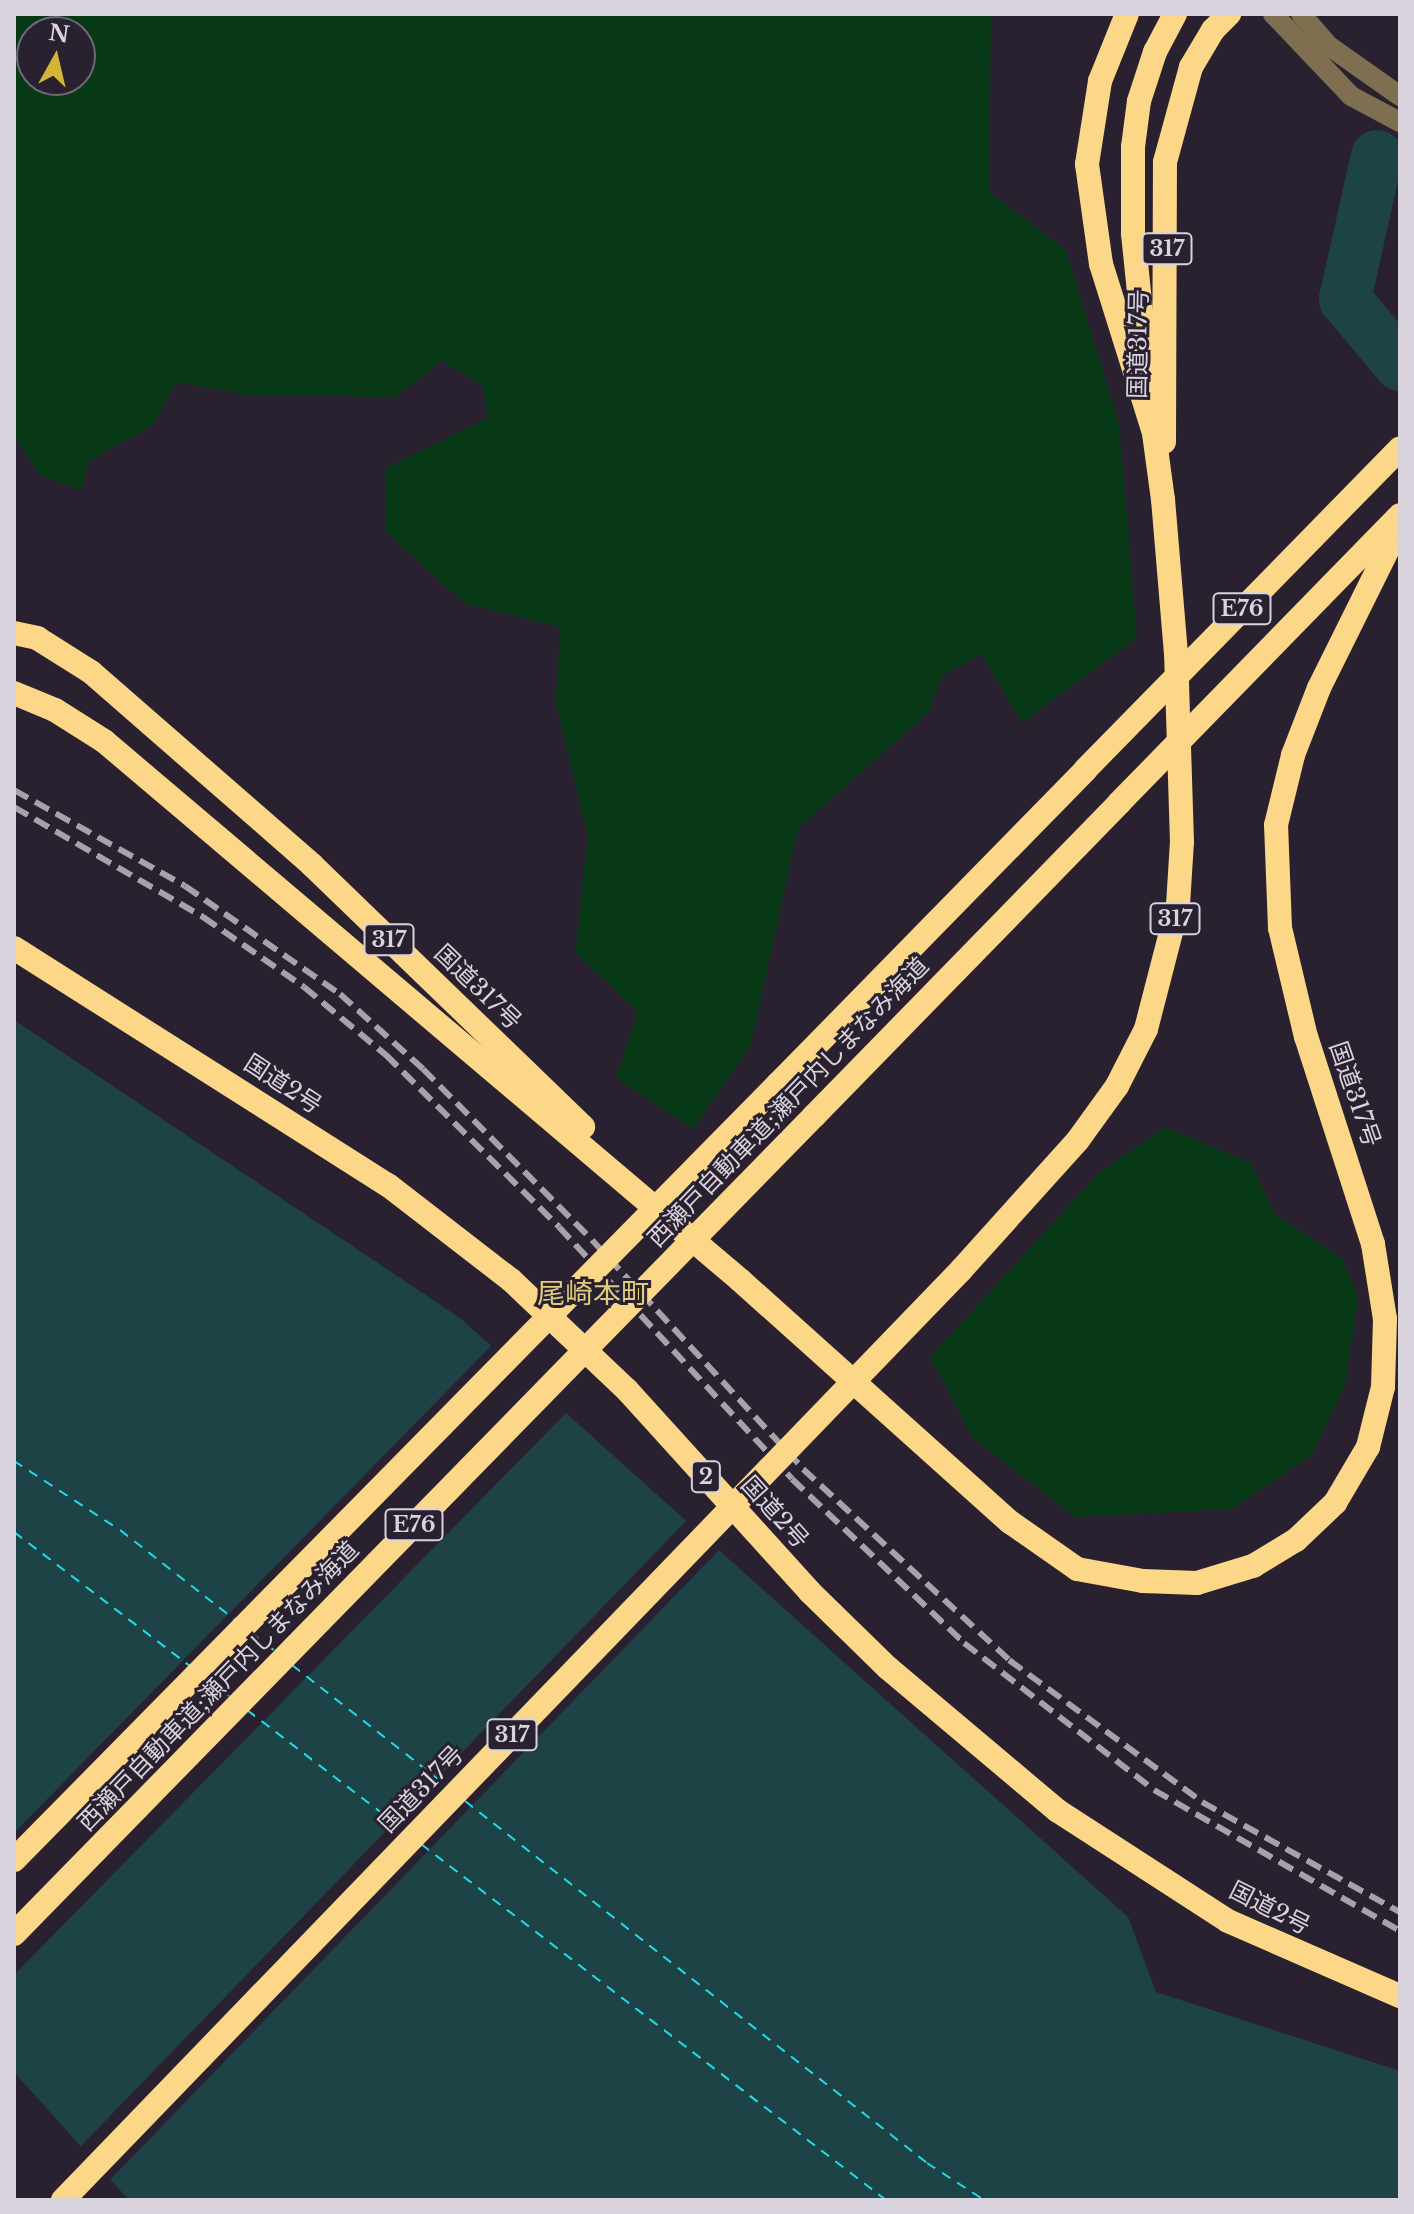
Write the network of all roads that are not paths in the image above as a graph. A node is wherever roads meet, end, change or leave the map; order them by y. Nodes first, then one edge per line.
1 (1127, 14) edge
2 (1175, 14) edge
3 (1229, 14) edge
4 (1273, 14) edge
5 (1301, 14) edge
6 (1400, 96) edge
7 (1400, 122) edge
8 (1154, 433) junction
9 (1400, 448) edge
10 (1163, 500) junction
11 (1399, 523) edge
12 (14, 633) edge
13 (14, 693) edge
14 (14, 948) edge
15 (740, 1280) junction
16 (14, 1860) edge
17 (14, 1934) edge
18 (1400, 1996) edge
19 (63, 2200) edge

1 - 8 highway, 国道317号 / 317
2 - 8 highway
3 - 10 highway, 国道317号 / 317
4 - 7 street
5 - 6 street
8 - 10 highway, 国道317号 / 317
9 - 16 highway, 西瀬戸自動車道;瀬戸内しまなみ海道 / E76, bridge
10 - 19 highway, 国道317号 / 317, bridge
11 - 15 highway, 国道317号 / 317
11 - 17 highway, 西瀬戸自動車道;瀬戸内しまなみ海道 / E76, bridge
12 - 15 highway, 国道317号 / 317
13 - 15 highway, 国道317号 / 317
14 - 18 highway, 国道2号 / 2

